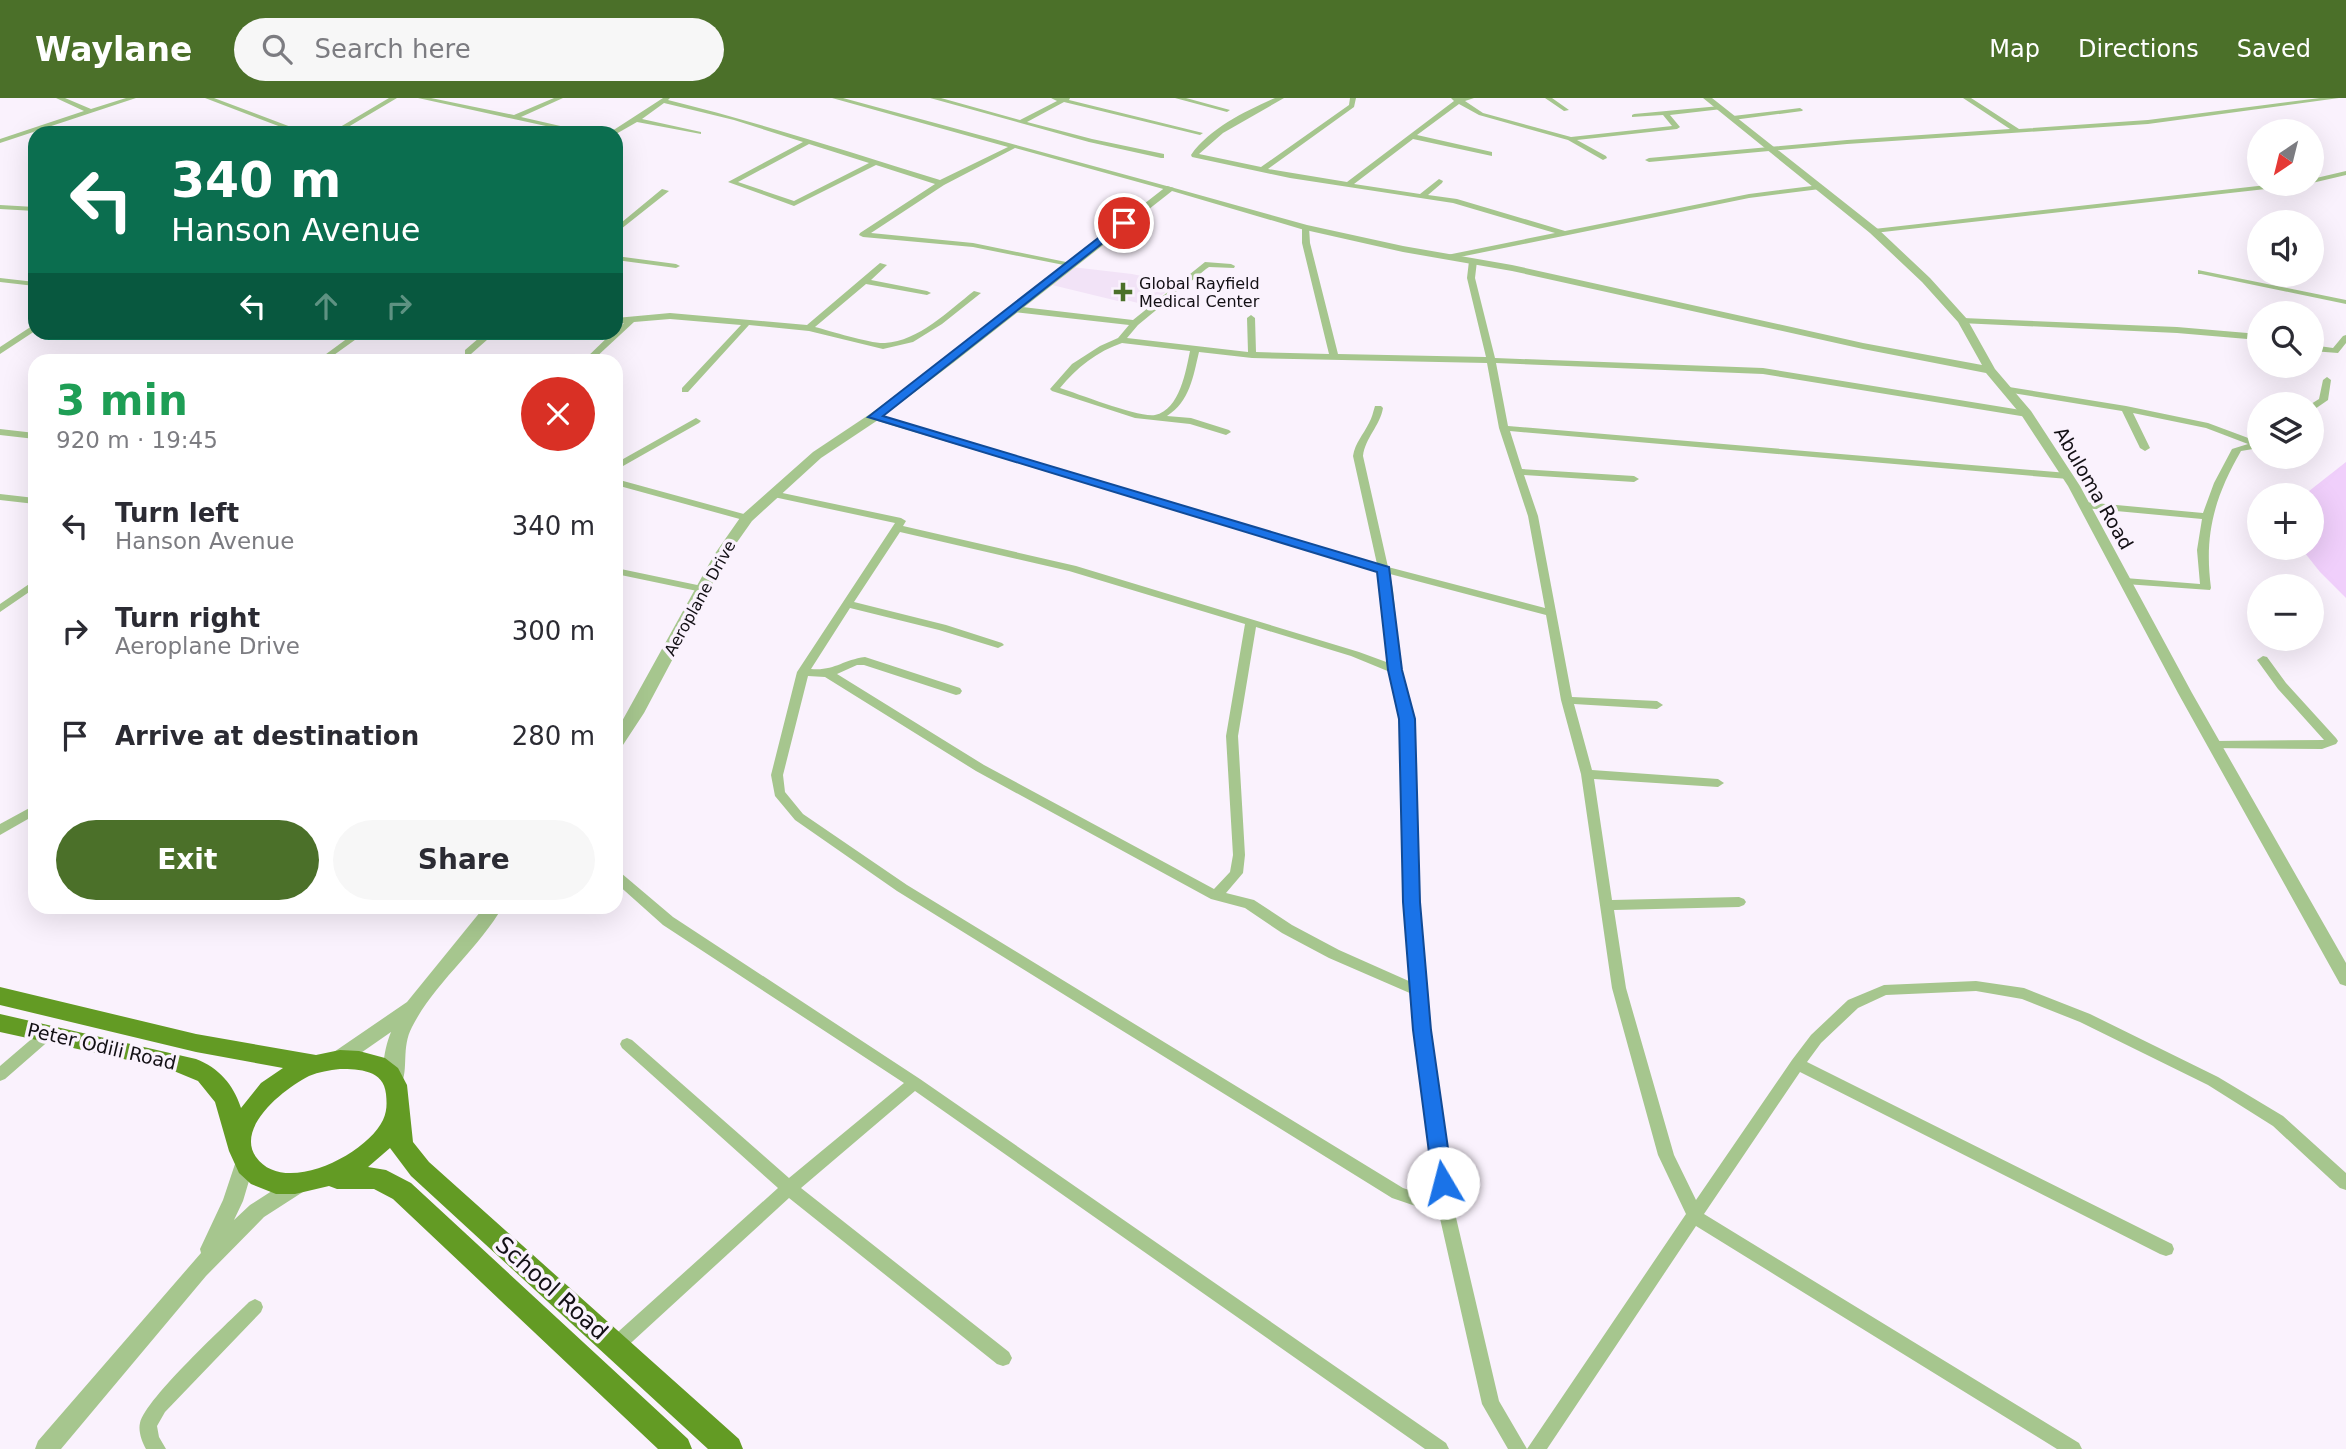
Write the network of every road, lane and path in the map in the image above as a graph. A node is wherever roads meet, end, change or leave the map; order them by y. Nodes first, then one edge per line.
1 (59, 98) edge
2 (134, 98) edge
3 (208, 98) edge
4 (394, 98) edge
5 (421, 98) edge
6 (449, 98) edge
7 (560, 98) edge
8 (835, 98) edge
9 (933, 98) edge
10 (1054, 98) edge
11 (1178, 98) edge
12 (1281, 98) edge
13 (1353, 98) edge
14 (1471, 98) edge
15 (1548, 98) edge
16 (1707, 98) edge
17 (1965, 98) edge
18 (2336, 98) edge
19 (1065, 99) edge
20 (665, 100) edge
21 (1456, 100) edge
22 (440, 102) junction
23 (1720, 108) junction
24 (1227, 110) dead end
25 (1566, 110) dead end
26 (1800, 110) dead end
27 (89, 111) junction
28 (1664, 112) junction
29 (517, 116) junction
30 (1634, 116) dead end
31 (1733, 118) junction
32 (636, 120) junction
33 (1021, 122) junction
34 (47, 126) edge
35 (285, 126) edge
36 (345, 126) edge
37 (559, 126) edge
38 (623, 127) edge
39 (2018, 131) junction
40 (699, 132) dead end
41 (27, 133) edge
42 (1200, 133) dead end
43 (1411, 136) junction
44 (1570, 139) junction
45 (0, 141) edge
46 (810, 142) junction
47 (1014, 146) junction
48 (1774, 150) junction
49 (1489, 154) dead end
50 (1161, 156) dead end
51 (1604, 158) dead end
52 (1649, 160) dead end
53 (875, 163) junction
54 (1262, 170) junction
55 (2346, 173) edge
56 (2324, 178) edge
57 (1438, 181) dead end
58 (941, 183) junction
59 (1348, 185) junction
60 (1820, 187) junction
61 (1170, 188) junction
62 (2247, 189) edge
63 (665, 191) dead end
64 (1423, 195) junction
65 (0, 207) edge
66 (28, 209) edge
67 (623, 225) edge
68 (1305, 227) junction
69 (1536, 227) junction
70 (1874, 230) junction
71 (1563, 233) junction
72 (1533, 239) junction
73 (1450, 257) junction
74 (623, 259) edge
75 (1473, 261) junction
76 (883, 265) dead end
77 (1070, 265) junction
78 (676, 266) dead end
79 (1231, 266) dead end
80 (2201, 272) dead end
81 (0, 281) edge
82 (864, 281) junction
83 (28, 283) edge
84 (927, 293) dead end
85 (977, 293) dead end
86 (2346, 302) edge
87 (1014, 309) junction
88 (1251, 318) dead end
89 (1963, 321) junction
90 (623, 322) edge
91 (630, 322) junction
92 (747, 323) junction
93 (1135, 323) junction
94 (623, 328) edge
95 (809, 328) junction
96 (28, 332) edge
97 (2247, 336) edge
98 (2346, 338) edge
99 (350, 340) edge
100 (482, 340) edge
101 (610, 340) edge
102 (1121, 340) junction
103 (1195, 348) junction
104 (2324, 350) edge
105 (0, 351) edge
106 (468, 352) dead end
107 (330, 354) edge
108 (595, 354) edge
109 (1252, 355) junction
110 (1334, 356) junction
111 (1491, 360) junction
112 (1990, 370) junction
113 (2327, 380) dead end
114 (685, 390) dead end
115 (2009, 390) junction
116 (2324, 395) edge
117 (1378, 408) dead end
118 (2126, 409) junction
119 (2028, 414) junction
120 (874, 417) junction
121 (1159, 417) junction
122 (696, 421) dead end
123 (1504, 428) junction
124 (0, 432) edge
125 (1226, 432) dead end
126 (28, 435) edge
127 (2247, 441) edge
128 (2247, 447) edge
129 (2144, 448) dead end
130 (623, 463) edge
131 (1518, 472) junction
132 (2068, 476) junction
133 (1634, 480) dead end
134 (623, 484) edge
135 (773, 494) junction
136 (0, 498) edge
137 (28, 500) edge
138 (2084, 505) junction
139 (2207, 516) junction
140 (747, 518) junction
141 (897, 528) junction
142 (1384, 569) junction
143 (623, 572) edge
144 (2125, 581) junction
145 (28, 588) edge
146 (702, 589) junction
147 (847, 604) junction
148 (0, 609) edge
149 (1552, 613) junction
150 (1251, 622) junction
151 (998, 645) dead end
152 (2263, 660) dead end
153 (1395, 670) junction
154 (803, 672) junction
155 (828, 674) junction
156 (956, 691) dead end
157 (1567, 700) junction
158 (1657, 705) dead end
159 (623, 733) edge
160 (2214, 745) junction
161 (1587, 774) junction
162 (1718, 783) dead end
163 (28, 813) edge
164 (0, 830) edge
165 (623, 882) edge
166 (1216, 896) junction
167 (1739, 902) dead end
168 (1606, 905) junction
169 (489, 914) edge
170 (2346, 979) edge
171 (1419, 991) junction
172 (0, 996) edge
173 (419, 1001) junction
174 (0, 1023) edge
175 (47, 1034) junction
176 (627, 1044) dead end
177 (326, 1062) junction
178 (1797, 1064) junction
179 (0, 1075) edge
180 (394, 1079) junction
181 (915, 1083) junction
182 (397, 1114) junction
183 (242, 1154) junction
184 (309, 1182) junction
185 (2346, 1183) edge
186 (789, 1188) junction
187 (1446, 1209) junction
188 (1696, 1217) junction
189 (2166, 1249) dead end
190 (199, 1269) junction
191 (255, 1307) dead end
192 (615, 1346) junction
193 (1003, 1358) dead end
194 (1544, 1446) edge
195 (46, 1449) edge
196 (157, 1449) edge
197 (678, 1449) edge
198 (729, 1449) edge
199 (1440, 1449) edge
200 (1518, 1449) edge
201 (2073, 1449) edge

1 - 27 street
2 - 27 street
3 - 35 street
4 - 36 street
5 - 22 street
6 - 22 street
7 - 29 street
8 - 47 street
9 - 33 street
10 - 19 street
11 - 24 street
12 - 54 street
13 - 54 street
14 - 21 street
15 - 25 street
16 - 23 street, Abuloma Road
17 - 39 street
18 - 39 street
19 - 33 street
19 - 42 street
20 - 32 street
20 - 46 street
21 - 43 street
21 - 44 street
22 - 29 street
23 - 28 street
23 - 31 street, Abuloma Road
26 - 31 street
27 - 34 street
28 - 30 street
28 - 44 street
29 - 37 street
31 - 48 street, Abuloma Road
32 - 38 street
32 - 40 street
33 - 50 street
39 - 48 street
41 - 45 street
43 - 49 street
43 - 59 street
44 - 51 street
46 - 53 street
46 - 53 street
47 - 58 street
47 - 61 street
48 - 52 street
48 - 60 street, Abuloma Road
53 - 58 street
54 - 59 street
55 - 56 street
57 - 64 street
58 - 77 street
59 - 64 street
60 - 70 street, Abuloma Road
60 - 71 street
61 - 68 street
61 - 77 street, Aeroplane Drive
62 - 70 street
63 - 67 street
64 - 69 street
65 - 66 street
68 - 73 street
68 - 110 street
69 - 71 street
69 - 72 street
70 - 89 street, Abuloma Road
71 - 72 street
72 - 73 street
73 - 75 street
74 - 78 street
75 - 111 street
75 - 112 street
76 - 82 street
77 - 87 street, Aeroplane Drive
79 - 93 street
80 - 86 street
81 - 83 street
82 - 84 street
82 - 95 street
85 - 95 street
87 - 93 street
87 - 120 street, Aeroplane Drive
88 - 109 street
89 - 97 street
89 - 112 street, Abuloma Road
90 - 91 street
91 - 92 street
91 - 94 street
92 - 95 street
92 - 114 street
93 - 102 street
96 - 105 street
98 - 104 street
99 - 107 street
100 - 106 street
101 - 108 street
102 - 103 street
102 - 121 street
103 - 109 street
103 - 121 street
109 - 110 street
110 - 111 street
111 - 119 street
111 - 123 street
112 - 115 street, Abuloma Road
113 - 116 street
115 - 118 street
115 - 119 street, Abuloma Road
117 - 142 street
118 - 127 street
118 - 129 street
119 - 132 street, Abuloma Road
120 - 135 street, Aeroplane Drive
120 - 142 street
121 - 125 street
122 - 130 street
123 - 131 street
123 - 132 street
124 - 126 street
128 - 139 street
131 - 133 street
131 - 149 street
132 - 138 street, Abuloma Road
134 - 140 street
135 - 140 street, Aeroplane Drive
135 - 141 street
136 - 137 street
138 - 139 street
138 - 144 street, Abuloma Road
139 - 144 street
140 - 146 street, Aeroplane Drive
141 - 147 street
141 - 150 street
142 - 149 street
142 - 153 street
143 - 146 street
144 - 160 street, Abuloma Road
145 - 148 street
146 - 159 street, Aeroplane Drive
147 - 151 street
147 - 154 street
149 - 157 street
150 - 153 street
150 - 166 street
152 - 160 street
153 - 171 street
154 - 155 street
154 - 187 street
155 - 156 street
155 - 166 street
157 - 158 street
157 - 161 street
160 - 170 street, Abuloma Road
161 - 162 street
161 - 168 street
163 - 164 street
165 - 181 street
166 - 171 street
167 - 168 street
168 - 188 street
169 - 173 street
171 - 187 street
172 - 177 main road
173 - 177 street
173 - 180 street
174 - 175 main road, Peter Odili Road
175 - 179 street
175 - 183 main road, Peter Odili Road
176 - 186 street
177 - 180 main road
177 - 183 main road
178 - 185 street
178 - 188 street
178 - 189 street
180 - 182 main road
181 - 186 street
181 - 199 street
182 - 184 main road
182 - 192 main road, School Road
183 - 184 main road
183 - 190 street
184 - 190 street
184 - 197 main road, School Road
186 - 192 street
186 - 193 street
187 - 200 street
188 - 194 street
188 - 201 street
190 - 195 street
191 - 196 street
192 - 198 main road, School Road

